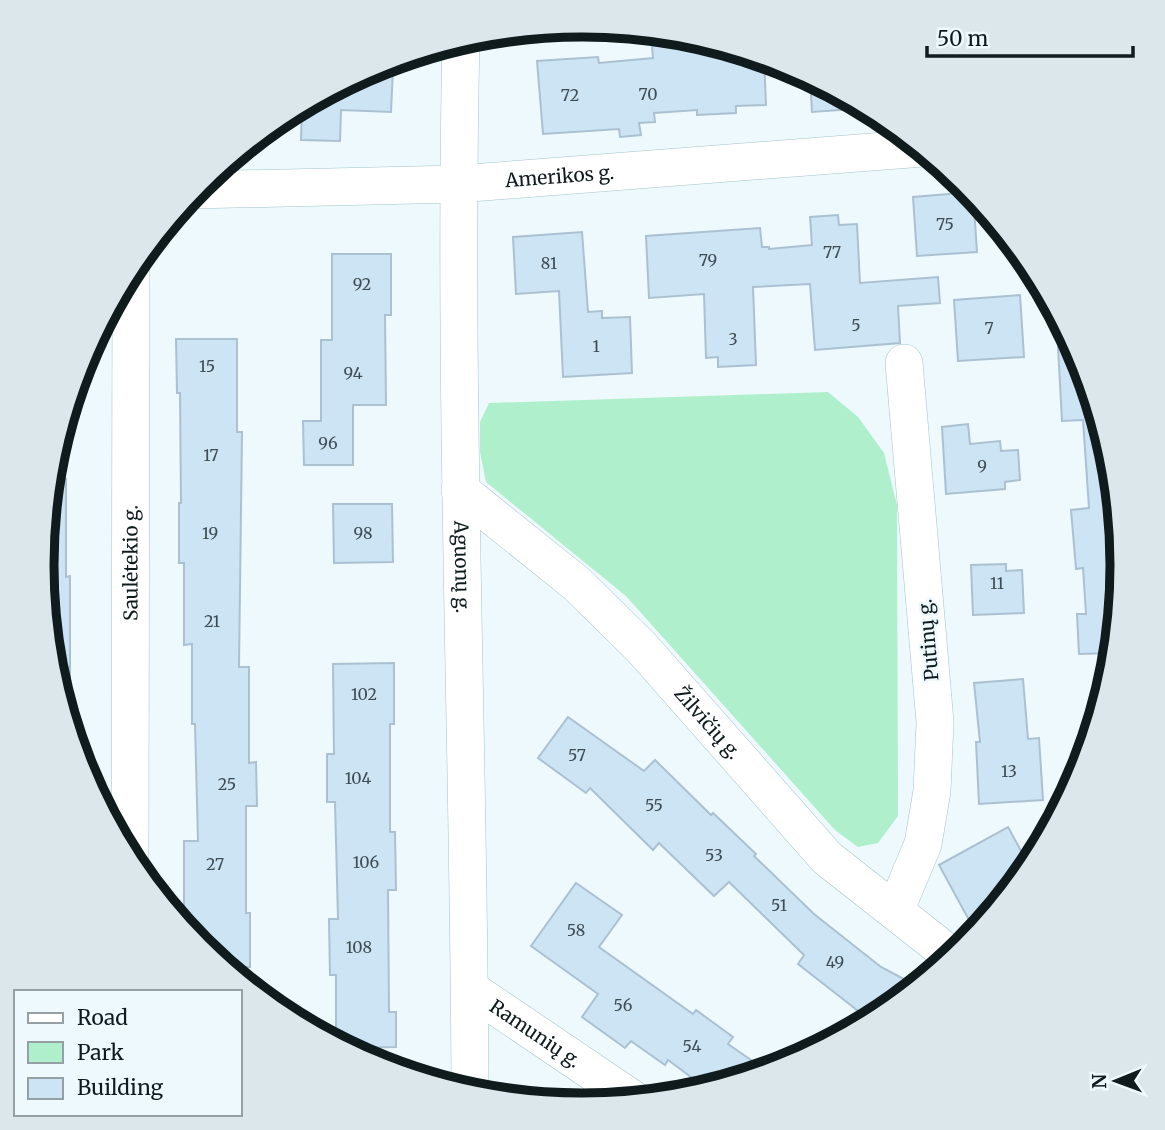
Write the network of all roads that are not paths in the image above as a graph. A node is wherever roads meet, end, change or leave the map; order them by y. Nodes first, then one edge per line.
1 (461, 51) edge
2 (908, 149) edge
3 (458, 184) junction
4 (210, 190) edge
5 (131, 291) edge
6 (904, 363) dead end
7 (460, 490) junction
8 (130, 837) edge
9 (895, 911) junction
10 (944, 950) edge
11 (470, 989) junction
12 (470, 1081) edge
13 (622, 1092) edge

1 - 3 street, Aguonų g.
2 - 3 street, Amerikos g.
3 - 4 street, Amerikos g.
3 - 7 street, Aguonų g.
5 - 8 street, Saulėtekio g.
6 - 9 street, Putinų g.
7 - 9 street, Žilvičių g.
7 - 11 street, Aguonų g.
9 - 10 street, Žilvičių g.
11 - 12 street, Aguonų g.
11 - 13 street, Ramunių g.

